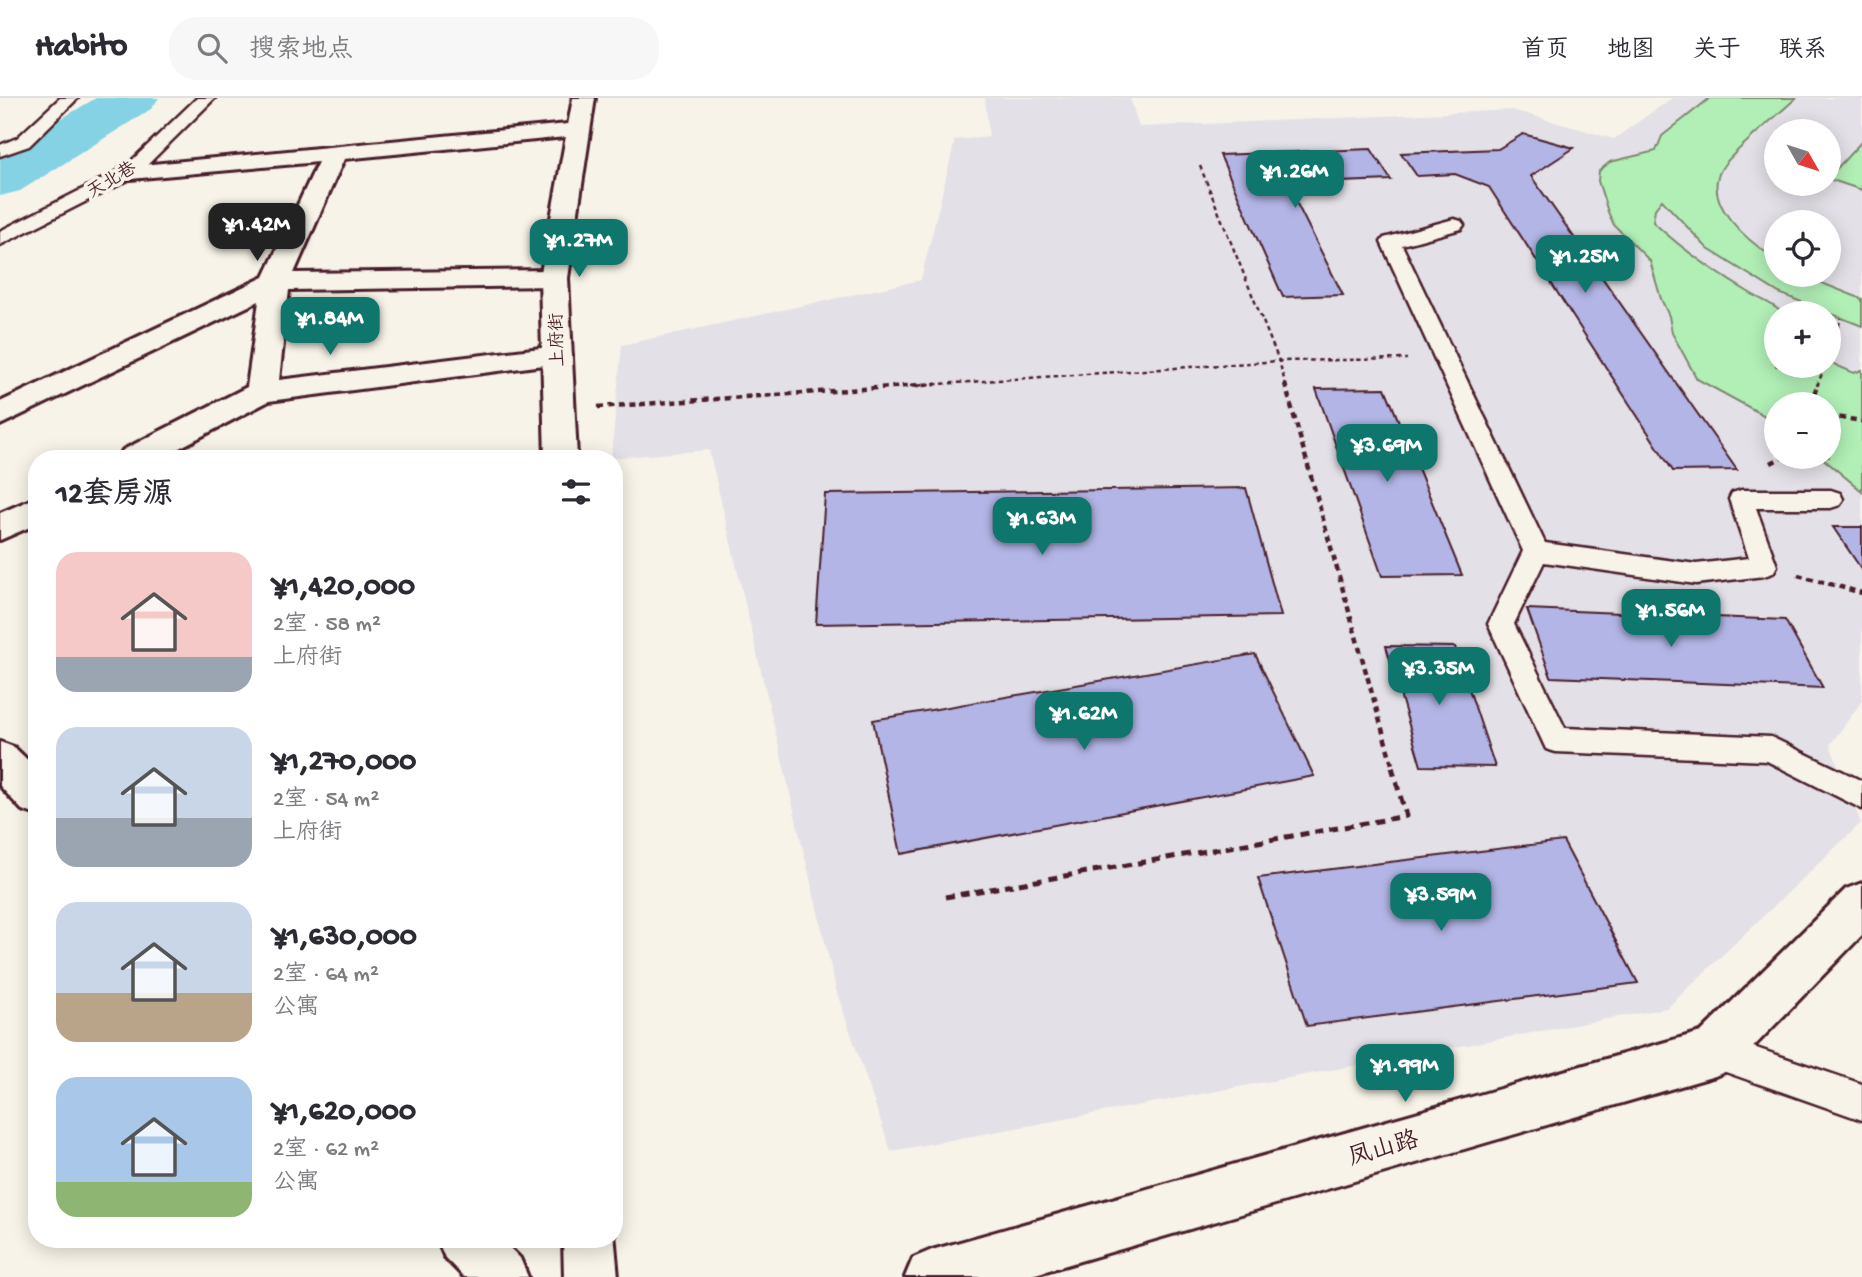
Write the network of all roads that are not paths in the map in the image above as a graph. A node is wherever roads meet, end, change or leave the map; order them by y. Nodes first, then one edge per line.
1 (71, 98) edge
2 (208, 98) edge
3 (584, 98) edge
4 (578, 130) junction
5 (0, 150) edge
6 (334, 154) junction
7 (130, 172) junction
8 (1454, 225) dead end
9 (0, 239) edge
10 (554, 278) junction
11 (276, 282) junction
12 (557, 355) junction
13 (262, 392) junction
14 (0, 415) edge
15 (150, 450) edge
16 (561, 450) edge
17 (1831, 499) dead end
18 (28, 514) edge
19 (0, 528) edge
20 (1536, 551) junction
21 (0, 760) edge
22 (28, 788) edge
23 (1862, 796) edge
24 (1862, 904) edge
25 (1715, 1052) junction
26 (1862, 1102) edge
27 (473, 1248) edge
28 (590, 1248) edge
29 (501, 1277) edge
30 (591, 1277) edge
31 (932, 1277) edge

1 - 5 lane
2 - 7 lane, 天北巷
3 - 4 street, 上府街
4 - 6 street
4 - 10 street, 上府街
6 - 7 street
6 - 11 street
7 - 9 lane, 天北巷
8 - 20 lane
10 - 11 street
10 - 12 street, 上府街
11 - 13 street
11 - 14 street
12 - 13 street
12 - 16 street, 上府街
13 - 15 street
17 - 20 lane
18 - 19 street
20 - 23 lane
21 - 22 street
24 - 25 street, 凤山路
25 - 26 lane
25 - 31 street, 凤山路
27 - 29 street
28 - 30 street

